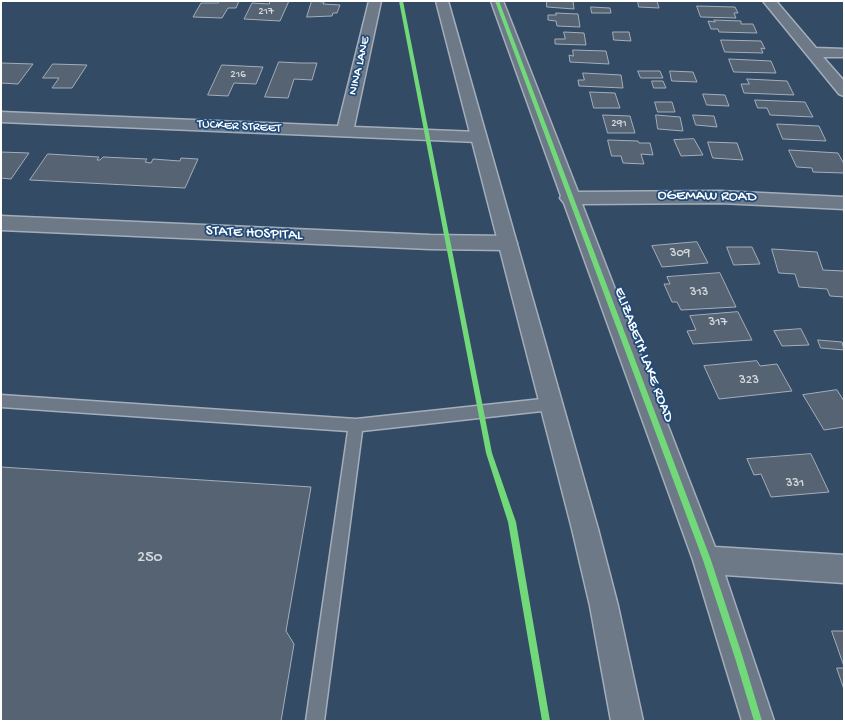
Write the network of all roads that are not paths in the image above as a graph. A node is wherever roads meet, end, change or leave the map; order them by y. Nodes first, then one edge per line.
1 (375, 1) edge
2 (442, 1) edge
3 (497, 1) edge
4 (769, 1) edge
5 (811, 52) junction
6 (844, 53) edge
7 (844, 91) edge
8 (1, 117) edge
9 (345, 132) junction
10 (478, 137) junction
11 (570, 198) junction
12 (844, 203) edge
13 (1, 223) edge
14 (507, 243) junction
15 (1, 401) edge
16 (551, 404) junction
17 (356, 425) junction
18 (707, 560) junction
19 (844, 569) edge
20 (315, 721) edge
21 (627, 721) edge
22 (758, 721) edge

1 - 9 street, NINA LANE
2 - 10 street
3 - 11 street, ELIZABETH LAKE ROAD
4 - 5 street
5 - 6 street
5 - 7 street
8 - 9 street, TUCKER STREET
9 - 10 street, TUCKER STREET
10 - 14 street
11 - 12 street, OGEMAW ROAD
11 - 18 street, ELIZABETH LAKE ROAD
13 - 14 street, STATE HOSPITAL
14 - 16 street
15 - 17 lane
16 - 17 lane
16 - 21 street
17 - 20 lane
18 - 19 street
18 - 22 street, ELIZABETH LAKE ROAD

